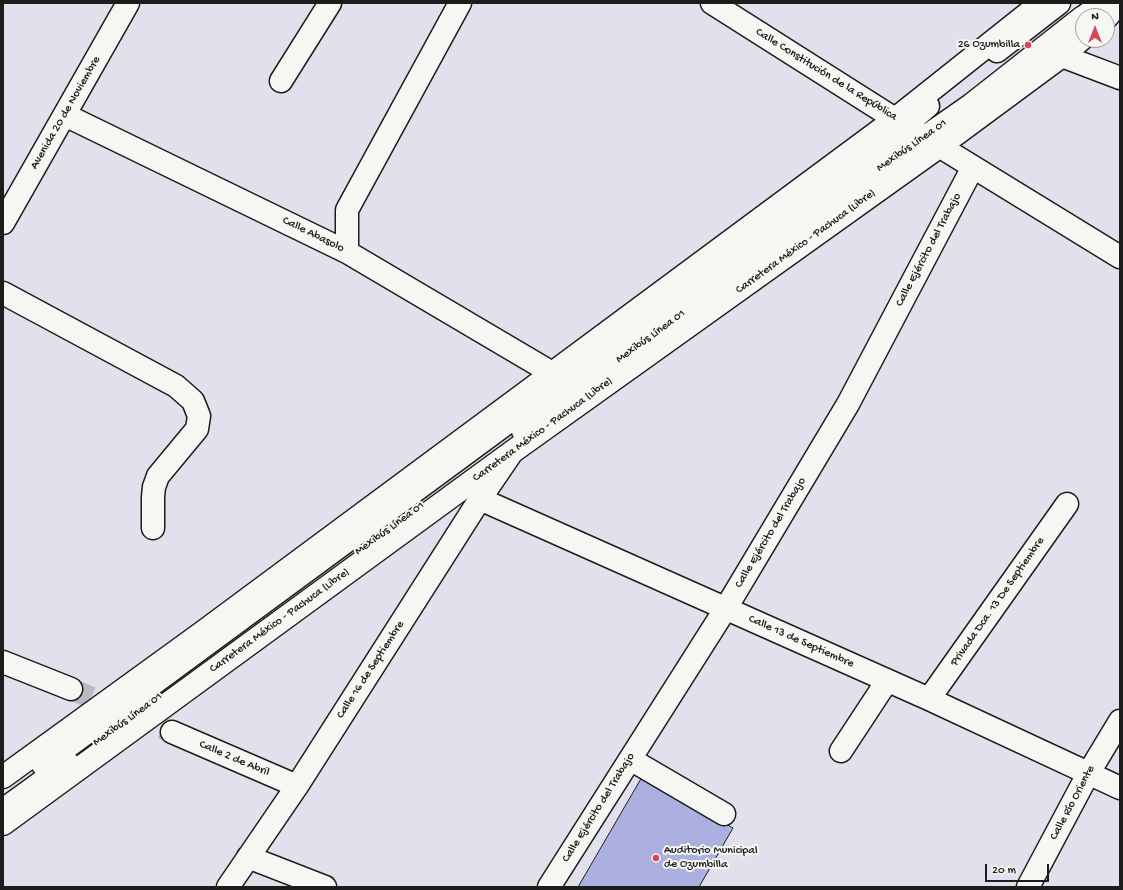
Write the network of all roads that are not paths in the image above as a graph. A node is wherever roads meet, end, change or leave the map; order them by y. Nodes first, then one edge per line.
1 (127, 3) edge
2 (330, 3) edge
3 (460, 3) edge
4 (712, 3) edge
5 (1041, 3) edge
6 (1059, 3) edge
7 (1075, 24) edge
8 (1075, 45) edge
9 (1062, 56) junction
10 (1120, 78) edge
11 (281, 81) dead end
12 (65, 115) junction
13 (900, 122) junction
14 (932, 142) junction
15 (972, 167) junction
16 (3, 223) edge
17 (348, 252) junction
18 (1120, 257) edge
19 (3, 293) edge
20 (552, 373) junction
21 (512, 452) junction
22 (480, 499) junction
23 (1067, 504) dead end
24 (153, 528) dead end
25 (726, 608) junction
26 (3, 662) edge
27 (887, 681) junction
28 (71, 689) tunnel mouth
29 (929, 700) junction
30 (1120, 721) edge
31 (172, 732) tunnel mouth
32 (841, 751) dead end
33 (630, 759) junction
34 (1088, 774) junction
35 (3, 777) edge
36 (297, 786) junction
37 (1120, 788) edge
38 (3, 794) edge
39 (3, 810) edge
40 (724, 814) dead end
41 (3, 824) edge
42 (248, 856) junction
43 (228, 887) edge
44 (325, 887) edge
45 (549, 887) edge
46 (1028, 887) edge

1 - 12 street, Avenida 20 de Noviembre
2 - 11 street
3 - 17 street
4 - 13 street, Calle Constitución de la República
5 - 13 street
6 - 13 street, Mexibús Línea 01
7 - 14 street, Mexibús Línea 01
8 - 9 street, Carretera México - Pachuca (Libre)
9 - 10 street
9 - 14 street, Carretera México - Pachuca (Libre)
12 - 16 street, Avenida 20 de Noviembre
12 - 17 street, Calle Abasolo
13 - 14 street, Calle Constitución de la República
13 - 20 street
13 - 38 street, Mexibús Línea 01
14 - 15 street, Calle Constitución de la República
14 - 21 street, Carretera México - Pachuca (Libre)
14 - 39 street, Mexibús Línea 01
15 - 18 street, Calle Constitución de la República
15 - 25 street, Calle Ejército del Trabajo
17 - 20 street, Calle Abasolo
19 - 24 street
20 - 35 street
21 - 22 street, Calle 16 de Septiembre
21 - 41 street, Carretera México - Pachuca (Libre)
22 - 25 street, Calle 13 de Septiembre
22 - 36 street, Calle 16 de Septiembre
23 - 29 street, Privada Dca. 13 De Septiembre
25 - 27 street, Calle 13 de Septiembre
25 - 33 street, Calle Ejército del Trabajo
26 - 28 street
27 - 29 street, Calle 13 de Septiembre
27 - 32 street
29 - 34 street, Calle 13 de Septiembre
30 - 34 street, Calle Río Oriente
31 - 36 street, Calle 2 de Abril
33 - 40 street
33 - 45 street, Calle Ejército del Trabajo
34 - 37 street, Calle 13 de Septiembre
34 - 46 street, Calle Río Oriente
36 - 42 street, Calle 16 de Septiembre
42 - 43 street, Calle 16 de Septiembre
42 - 44 street

